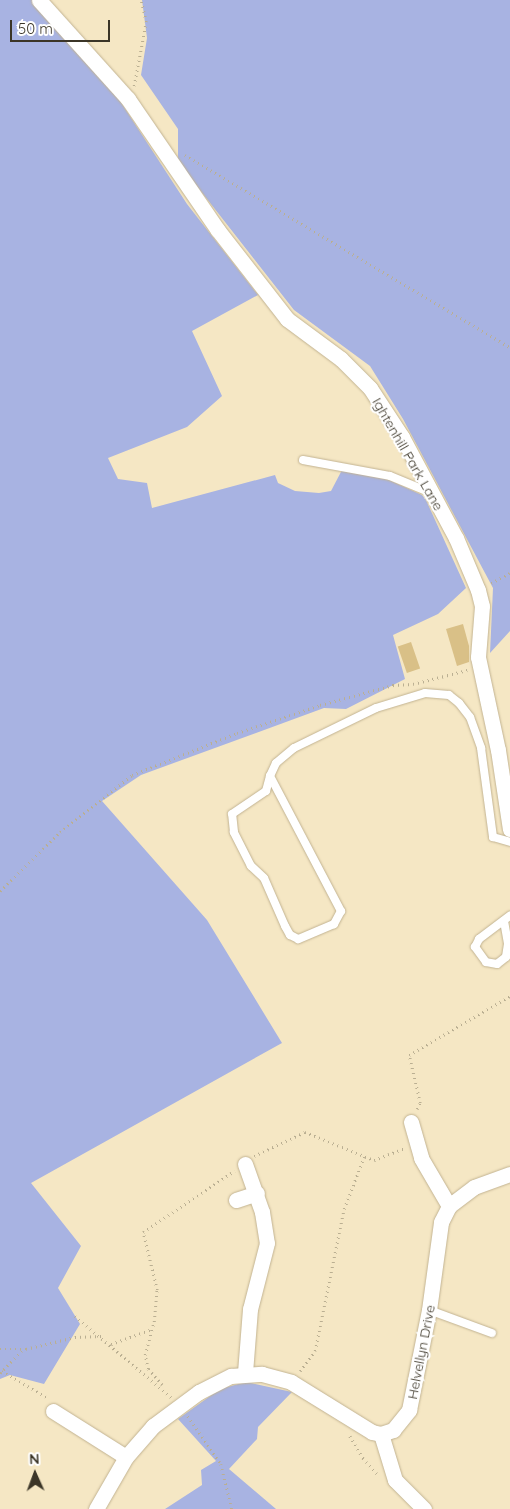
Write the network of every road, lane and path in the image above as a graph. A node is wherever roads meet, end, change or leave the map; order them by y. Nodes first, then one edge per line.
1 (39, 0) edge
2 (141, 0) edge
3 (128, 99) junction
4 (177, 150) dead end
5 (510, 346) edge
6 (302, 460) dead end
7 (431, 493) junction
8 (510, 573) edge
9 (478, 590) junction
10 (481, 667) junction
11 (270, 776) junction
12 (510, 829) edge
13 (510, 842) edge
14 (0, 891) edge
15 (507, 918) edge
16 (510, 996) edge
17 (411, 1122) joint
18 (417, 1143) junction
19 (364, 1156) junction
20 (244, 1164) junction
21 (510, 1174) edge
22 (257, 1193) junction
23 (236, 1200) dead end
24 (449, 1206) junction
25 (429, 1310) junction
26 (75, 1316) dead end
27 (152, 1329) junction
28 (492, 1333) dead end
29 (102, 1336) junction
30 (111, 1344) junction
31 (0, 1349) edge
32 (23, 1349) junction
33 (1, 1372) edge
34 (246, 1373) junction
35 (291, 1382) junction
36 (162, 1386) dead end
37 (181, 1406) junction
38 (56, 1417) joint
39 (345, 1428) dead end
40 (381, 1434) junction
41 (126, 1457) junction
42 (402, 1489) junction
43 (96, 1509) edge
44 (232, 1509) edge
45 (424, 1509) edge

1 - 3 street, Ightenhill Park Lane
2 - 3 path
3 - 7 street, Ightenhill Park Lane
4 - 5 path
6 - 7 lane
7 - 9 street, Ightenhill Park Lane
8 - 9 path
9 - 10 street, Ightenhill Park Lane
10 - 12 street, Ightenhill Park Lane
10 - 14 path
11 - 11 lane
11 - 13 lane
15 - 15 lane
16 - 17 path
17 - 18 street
18 - 19 path
18 - 24 street
19 - 20 path
19 - 35 path
20 - 22 street
20 - 27 path
21 - 24 street
22 - 23 street
22 - 34 street
24 - 25 street, Helvellyn Drive
25 - 28 lane
25 - 40 street, Helvellyn Drive
26 - 29 path
27 - 30 path
27 - 36 path
29 - 30 path
29 - 32 path
30 - 37 path
31 - 32 path
32 - 33 path
33 - 38 path
34 - 35 street
34 - 37 street
35 - 40 street
37 - 41 street
37 - 44 path
38 - 41 street
39 - 42 path
40 - 42 street
41 - 43 street
42 - 45 street

